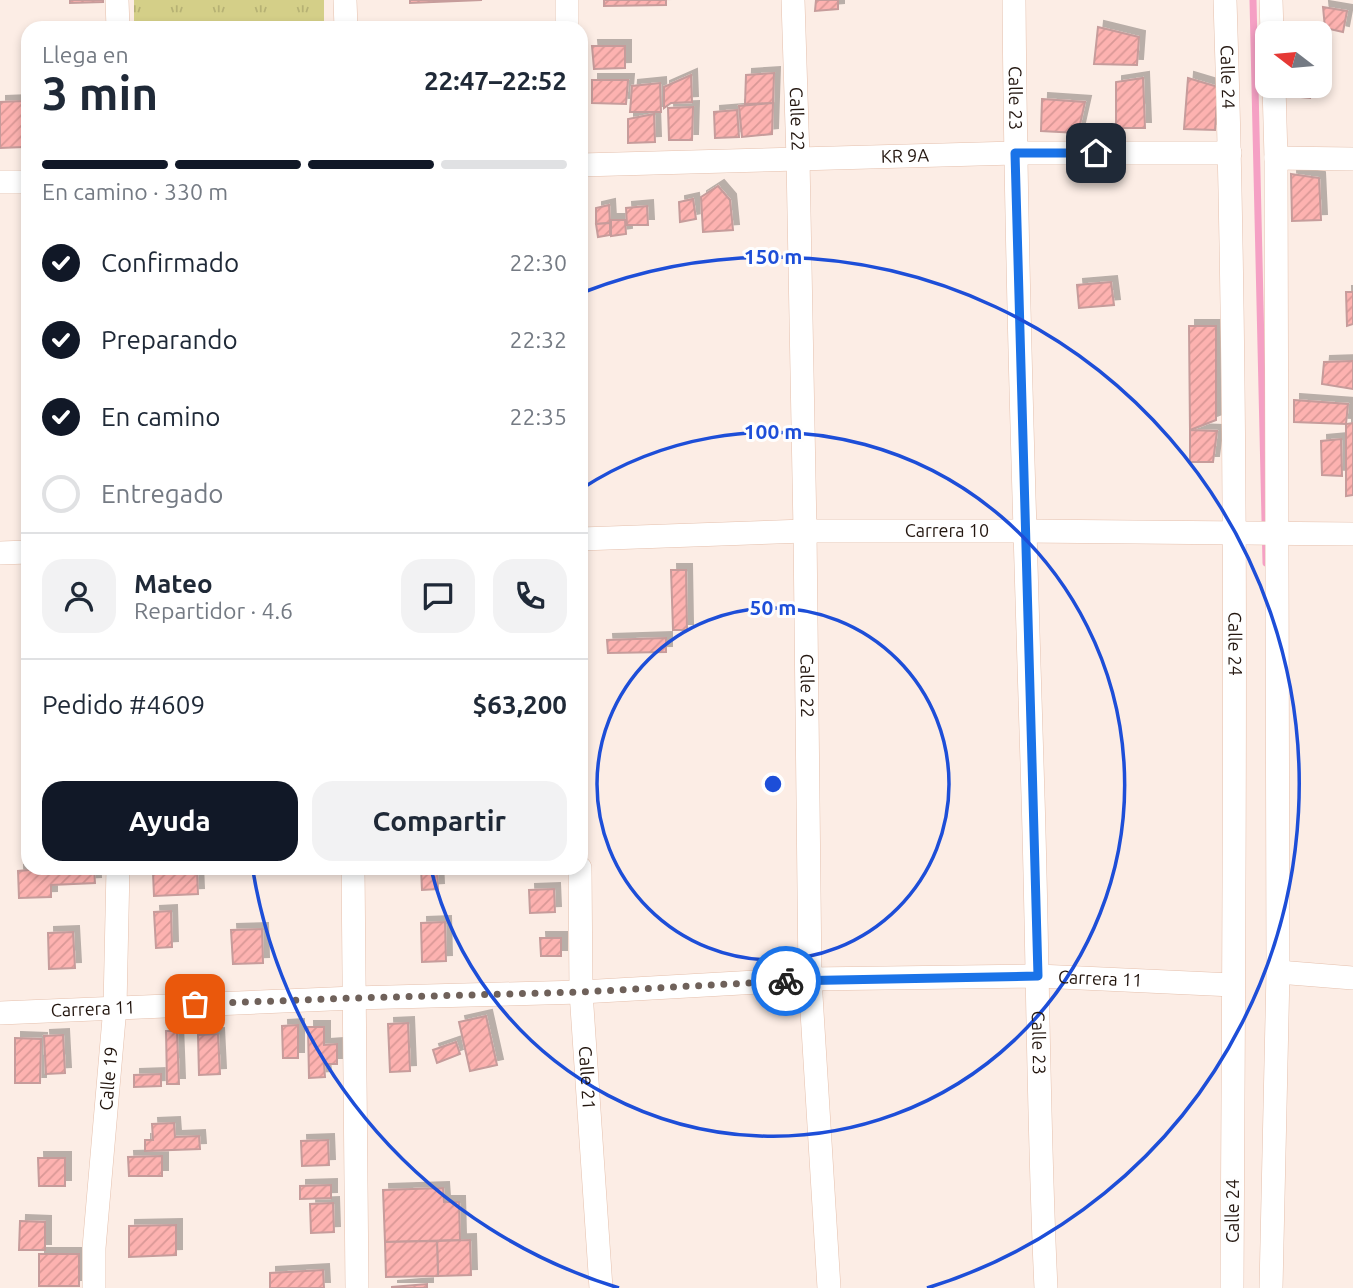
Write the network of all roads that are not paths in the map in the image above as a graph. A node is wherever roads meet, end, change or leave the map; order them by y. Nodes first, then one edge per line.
1 (117, 0) edge
2 (345, 0) edge
3 (567, 0) edge
4 (793, 0) edge
5 (1014, 0) edge
6 (1225, 0) edge
7 (1271, 0) edge
8 (118, 21) edge
9 (345, 21) edge
10 (567, 21) edge
11 (1272, 21) edge
12 (1274, 98) edge
13 (1015, 153) junction
14 (1230, 153) junction
15 (1276, 158) junction
16 (798, 159) junction
17 (1353, 159) edge
18 (588, 165) edge
19 (0, 182) edge
20 (21, 182) edge
21 (805, 531) junction
22 (1025, 531) junction
23 (1237, 533) junction
24 (1274, 534) junction
25 (1353, 534) edge
26 (588, 539) edge
27 (21, 552) edge
28 (0, 553) edge
29 (118, 875) edge
30 (353, 875) edge
31 (580, 875) edge
32 (1278, 972) junction
33 (1038, 976) junction
34 (1353, 978) edge
35 (810, 979) junction
36 (1233, 985) junction
37 (581, 992) junction
38 (354, 998) junction
39 (115, 1007) junction
40 (0, 1013) edge
41 (94, 1288) edge
42 (357, 1288) edge
43 (601, 1288) edge
44 (829, 1288) edge
45 (1046, 1288) edge
46 (1232, 1288) edge
47 (1271, 1288) edge

1 - 8 street
2 - 9 street
3 - 10 street
4 - 16 street, Calle 22
5 - 13 street, Calle 23
6 - 14 street, Calle 24
7 - 11 street
12 - 15 street
13 - 14 street, KR 9A
13 - 16 street, KR 9A
13 - 22 street, Calle 23
14 - 23 street, Calle 24
15 - 17 street
15 - 24 street
16 - 18 street, KR 9A
16 - 21 street, Calle 22
19 - 20 street
21 - 22 street, Carrera 10
21 - 26 street, Carrera 10
21 - 35 street, Calle 22
22 - 23 street, Carrera 10
22 - 33 street, Calle 23
23 - 24 street, Carrera 10
23 - 36 street, Calle 24
24 - 25 street, Carrera 10
24 - 32 street
27 - 28 street
29 - 39 street, Calle 19
30 - 38 street
31 - 37 street, Calle 21
32 - 34 street
32 - 47 street
33 - 35 street, Carrera 11
33 - 36 street, Carrera 11
33 - 45 street, Calle 23
35 - 37 street, Carrera 11
35 - 44 street, Calle 22
36 - 46 street, Calle 24
37 - 38 street, Carrera 11
37 - 43 street, Calle 21
38 - 39 street, Carrera 11
38 - 42 street
39 - 40 street, Carrera 11
39 - 41 street, Calle 19

